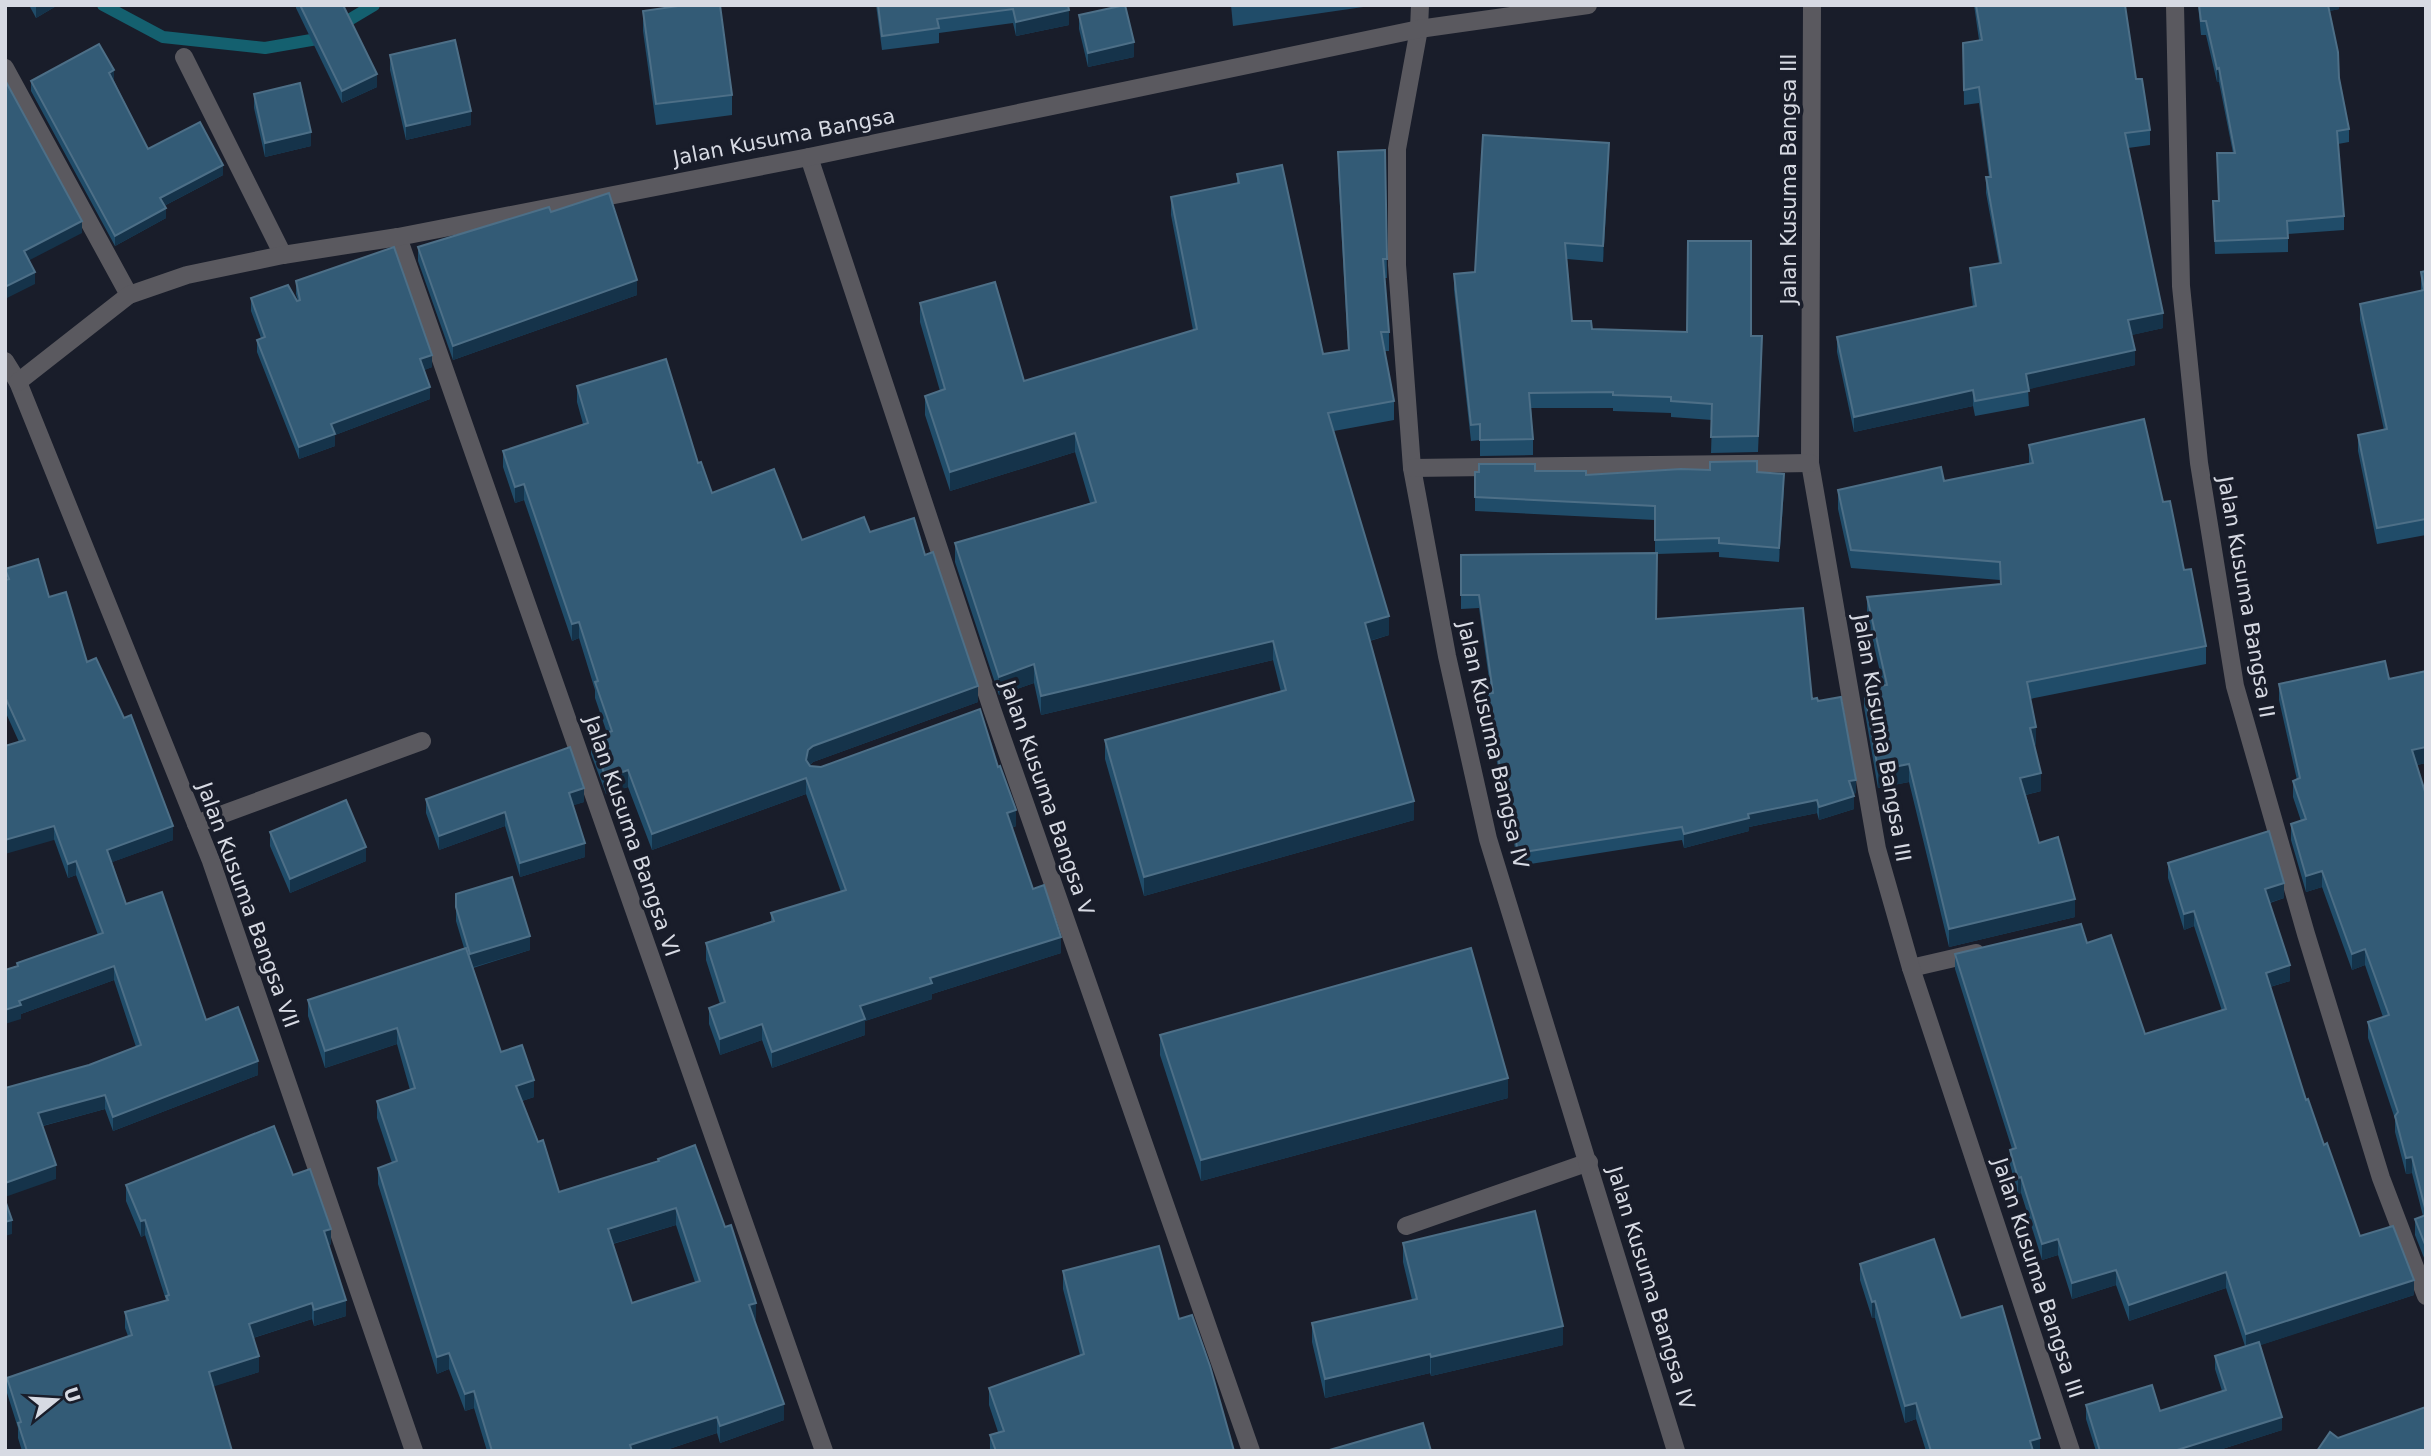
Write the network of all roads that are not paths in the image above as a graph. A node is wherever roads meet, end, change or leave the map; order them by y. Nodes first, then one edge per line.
1 (1420, 5) edge
2 (1588, 5) edge
3 (1812, 5) edge
4 (2175, 5) edge
5 (1419, 29) junction
6 (184, 57) dead end
7 (5, 68) edge
8 (809, 157) junction
9 (397, 237) junction
10 (283, 255) junction
11 (129, 295) junction
12 (5, 361) edge
13 (18, 382) junction
14 (1810, 463) junction
15 (1412, 468) junction
16 (422, 741) dead end
17 (196, 824) junction
18 (1993, 949) edge
19 (1911, 968) junction
20 (1589, 1162) junction
21 (1406, 1226) dead end
22 (2426, 1296) edge
23 (414, 1451) edge
24 (824, 1451) edge
25 (1251, 1451) edge
26 (1676, 1451) edge
27 (2071, 1451) edge

1 - 5 street, Jalan Kusuma Bangsa IV
2 - 5 street, Jalan Kusuma Bangsa
3 - 14 street, Jalan Kusuma Bangsa III
4 - 22 street, Jalan Kusuma Bangsa II
5 - 8 street, Jalan Kusuma Bangsa
5 - 15 street, Jalan Kusuma Bangsa IV
6 - 10 street
7 - 11 street
8 - 9 street, Jalan Kusuma Bangsa
8 - 25 street, Jalan Kusuma Bangsa V
9 - 10 street, Jalan Kusuma Bangsa
9 - 24 street, Jalan Kusuma Bangsa VI
10 - 11 street, Jalan Kusuma Bangsa
11 - 13 street, Jalan Kusuma Bangsa
12 - 13 street, Jalan Kusuma Bangsa VII
13 - 17 street, Jalan Kusuma Bangsa VII
14 - 15 street
14 - 19 street, Jalan Kusuma Bangsa III
15 - 20 street, Jalan Kusuma Bangsa IV
16 - 17 street
17 - 23 street, Jalan Kusuma Bangsa VII
18 - 19 street
19 - 27 street, Jalan Kusuma Bangsa III
20 - 21 street
20 - 26 street, Jalan Kusuma Bangsa IV

